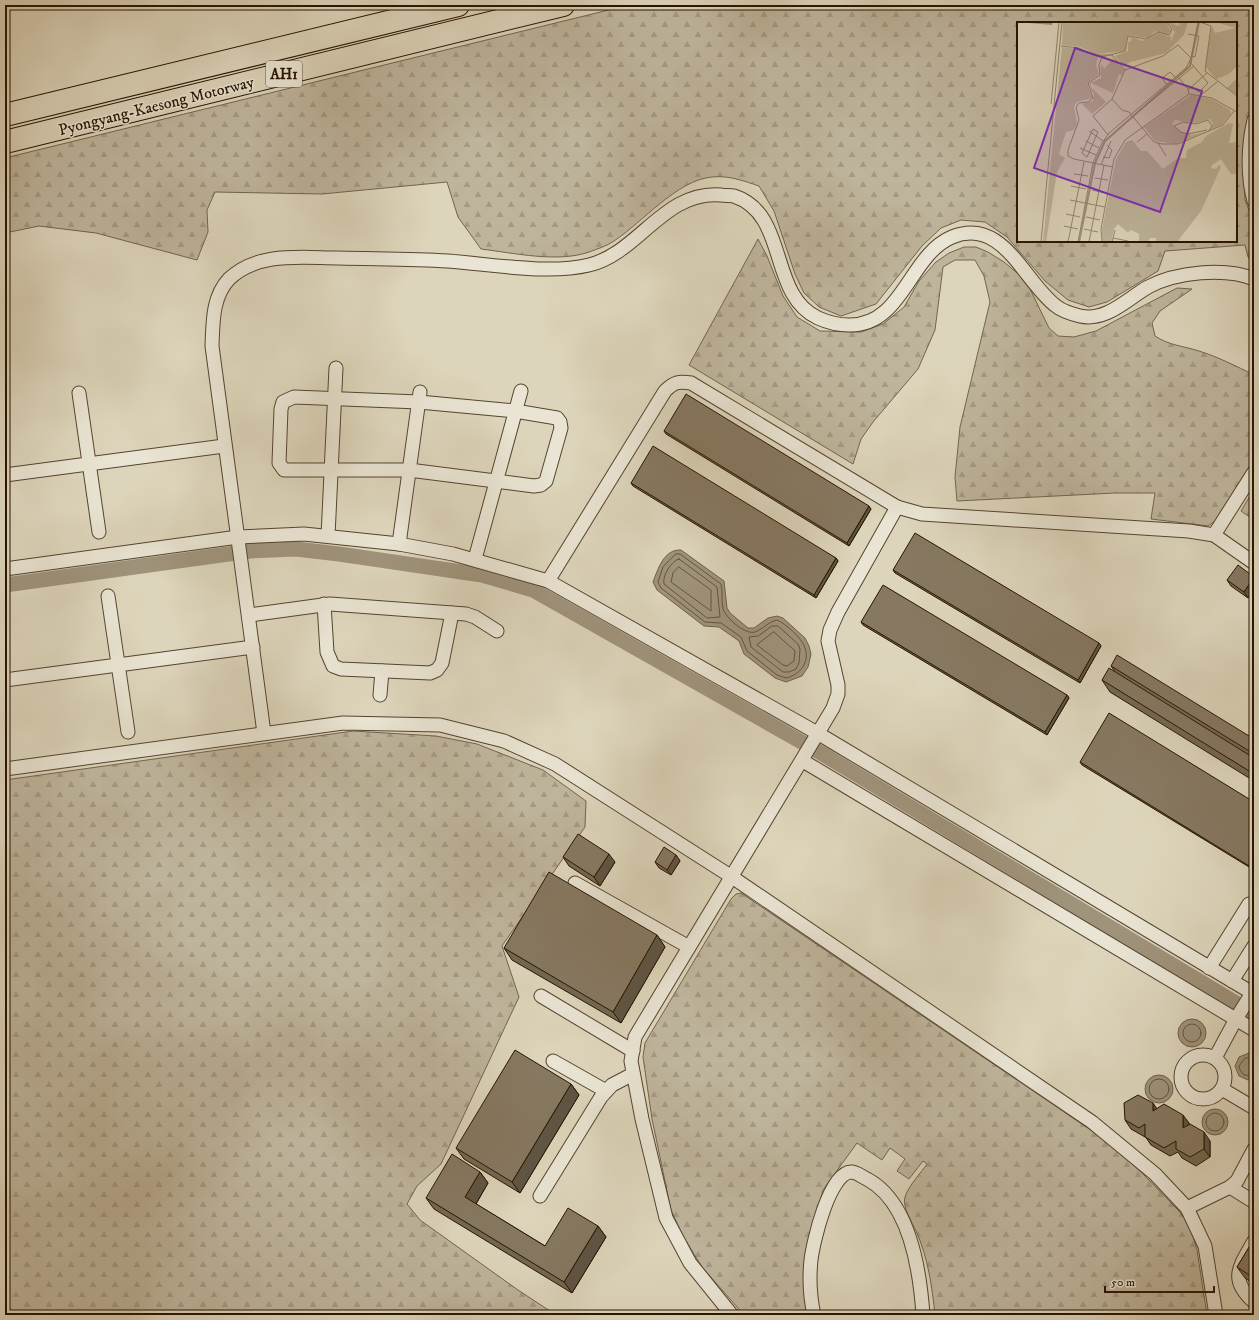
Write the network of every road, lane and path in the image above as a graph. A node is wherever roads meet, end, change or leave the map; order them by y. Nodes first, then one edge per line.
1 (458, 5) edge
2 (563, 5) edge
3 (5, 115) edge
4 (1254, 120) edge
5 (5, 142) edge
6 (1254, 201) edge
7 (1254, 279) edge
8 (336, 368) dead end
9 (520, 391) dead end
10 (79, 393) dead end
11 (420, 397) junction
12 (334, 398) junction
13 (515, 411) junction
14 (224, 446) junction
15 (89, 464) junction
16 (331, 469) junction
17 (409, 470) junction
18 (1254, 472) edge
19 (5, 475) edge
20 (496, 481) junction
21 (897, 507) junction
22 (99, 532) dead end
23 (1214, 535) junction
24 (328, 536) junction
25 (239, 541) junction
26 (399, 544) junction
27 (475, 559) junction
28 (1254, 563) edge
29 (5, 569) edge
30 (548, 581) junction
31 (108, 596) dead end
32 (324, 604) junction
33 (452, 613) junction
34 (249, 615) junction
35 (497, 631) dead end
36 (253, 646) junction
37 (118, 664) junction
38 (382, 671) junction
39 (5, 680) edge
40 (380, 695) dead end
41 (128, 732) dead end
42 (264, 733) junction
43 (811, 747) junction
44 (5, 769) edge
45 (732, 877) junction
46 (575, 883) dead end
47 (1254, 907) edge
48 (1254, 946) edge
49 (689, 947) junction
50 (1209, 968) junction
51 (1232, 981) junction
52 (540, 996) dead end
53 (1251, 996) edge
54 (1238, 1016) junction
55 (1254, 1030) edge
56 (633, 1051) junction
57 (1215, 1058) junction
58 (553, 1061) dead end
59 (633, 1074) junction
60 (1222, 1089) junction
61 (606, 1091) junction
62 (1254, 1108) edge
63 (1254, 1149) edge
64 (1230, 1187) junction
65 (540, 1196) dead end
66 (1254, 1202) edge
67 (1187, 1208) junction
68 (1254, 1241) edge
69 (1254, 1302) edge
70 (732, 1315) edge
71 (814, 1315) edge
72 (923, 1315) edge
73 (1216, 1315) edge

1 - 3 highway, Pyongyang-Kaesong Motorway / AH1
2 - 5 highway, Pyongyang-Kaesong Motorway / AH1
4 - 6 street
7 - 14 street
8 - 12 street
9 - 13 street
10 - 15 street
11 - 12 street
11 - 13 street
11 - 17 street
12 - 16 street
12 - 16 street
13 - 20 street
13 - 20 street
14 - 15 street
14 - 25 street
15 - 19 street
15 - 22 street
16 - 17 street
16 - 24 street
17 - 20 street
17 - 26 street
18 - 23 street
20 - 27 street
21 - 23 street
21 - 30 street
21 - 43 street
23 - 28 street
24 - 25 street
24 - 26 street
25 - 29 street
25 - 34 street
26 - 27 street
27 - 30 street
30 - 43 street
31 - 37 street
32 - 33 street
32 - 34 street
32 - 38 street
33 - 35 street
33 - 38 street
34 - 36 street
36 - 37 street
36 - 42 street
37 - 39 street
37 - 41 street
38 - 40 street
42 - 44 street
42 - 45 street
43 - 45 street
43 - 50 street
43 - 54 street
45 - 49 street
45 - 67 street
46 - 49 street
47 - 50 street
48 - 51 street
49 - 56 street
50 - 51 street
51 - 53 street
52 - 56 street
53 - 54 street
54 - 55 street
54 - 57 street
56 - 59 street
57 - 60 street
57 - 60 street
58 - 61 street
59 - 61 street
59 - 70 street
60 - 62 street
61 - 65 street
63 - 64 street
64 - 66 street
64 - 67 street
67 - 73 street
68 - 69 street
71 - 72 street

